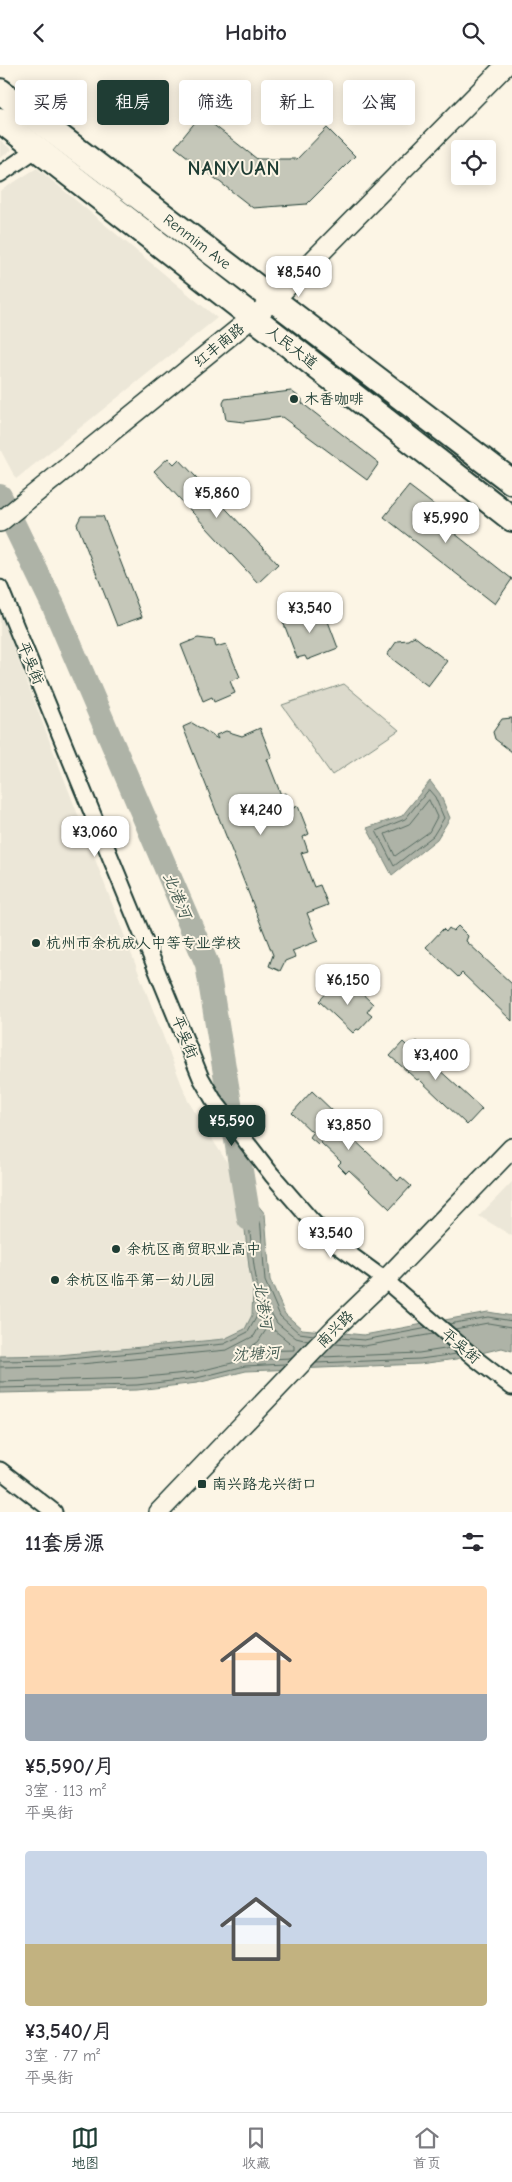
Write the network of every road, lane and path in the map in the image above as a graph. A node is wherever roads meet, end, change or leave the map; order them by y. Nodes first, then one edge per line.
1 (506, 65) edge
2 (0, 91) edge
3 (0, 120) edge
4 (37, 149) junction
5 (0, 174) edge
6 (274, 300) junction
7 (253, 317) junction
8 (512, 482) edge
9 (512, 519) edge
10 (0, 522) edge
11 (0, 588) edge
12 (512, 1148) edge
13 (385, 1280) junction
14 (512, 1387) edge
15 (0, 1470) edge
16 (54, 1512) edge
17 (158, 1512) edge

1 - 6 street, 红丰南路
2 - 6 main road, Renmim Ave
3 - 4 main road, 人民大道
4 - 5 street
4 - 7 main road, 人民大道
6 - 7 street, 红丰南路
6 - 8 main road, Renmim Ave
7 - 9 main road, 人民大道
7 - 10 street, 红丰南路
11 - 13 street, 平吴街
12 - 13 street, 南兴路
13 - 14 street, 平吴街
13 - 17 street, 南兴路
15 - 16 street

